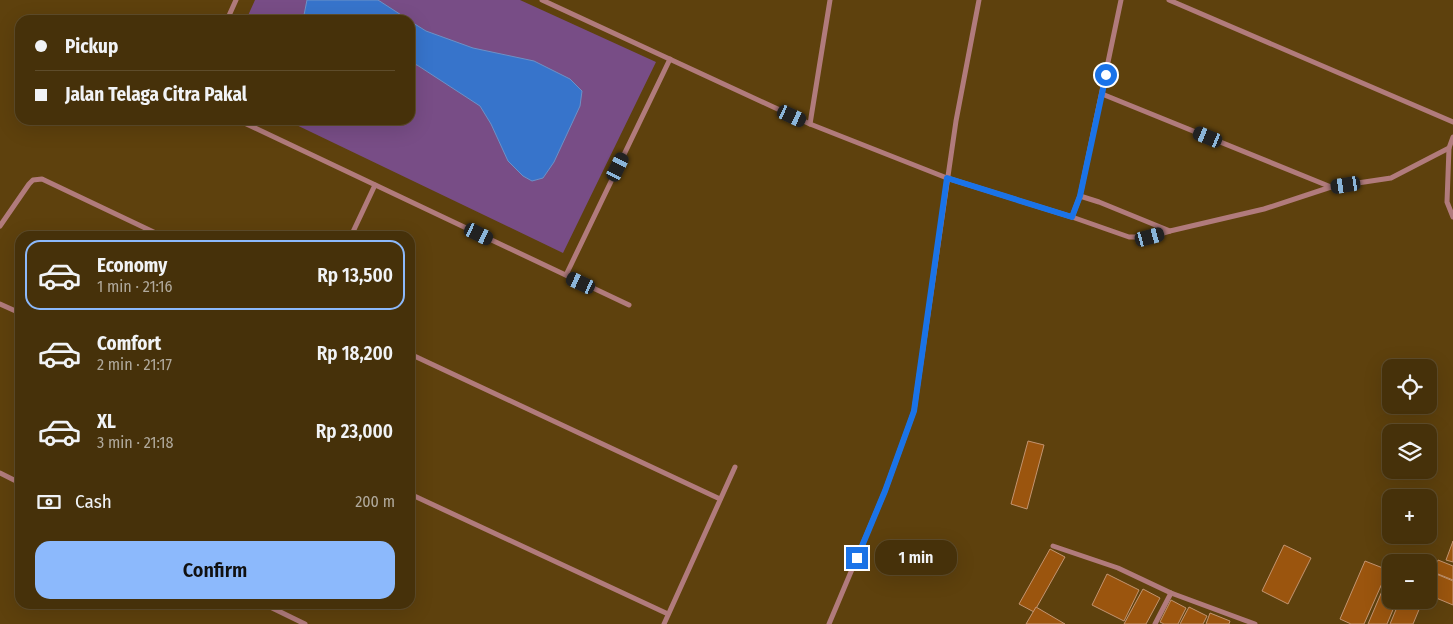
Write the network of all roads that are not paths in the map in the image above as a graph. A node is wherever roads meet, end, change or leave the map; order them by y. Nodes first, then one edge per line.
1 (236, 0) edge
2 (542, 0) edge
3 (830, 0) edge
4 (980, 0) edge
5 (1121, 0) edge
6 (1169, 0) edge
7 (230, 15) edge
8 (670, 59) junction
9 (1102, 94) junction
10 (1453, 122) edge
11 (810, 124) junction
12 (249, 125) edge
13 (1453, 137) edge
14 (1449, 148) junction
15 (947, 178) junction
16 (375, 185) junction
17 (1331, 187) junction
18 (1080, 196) junction
19 (1072, 217) junction
20 (1453, 217) edge
21 (0, 226) edge
22 (151, 231) edge
23 (353, 231) edge
24 (1170, 231) junction
25 (566, 275) junction
26 (0, 304) edge
27 (629, 306) dead end
28 (15, 311) edge
29 (415, 356) edge
30 (735, 467) dead end
31 (0, 473) edge
32 (15, 480) edge
33 (415, 496) edge
34 (720, 499) junction
35 (1052, 546) dead end
36 (1171, 593) junction
37 (274, 609) edge
38 (668, 614) junction
39 (305, 624) edge
40 (664, 624) edge
41 (829, 624) edge
42 (1156, 624) edge
43 (1255, 624) edge

1 - 7 street
2 - 8 street
3 - 11 street
4 - 15 street
5 - 9 street
6 - 10 street
8 - 11 street
8 - 25 street
9 - 17 street
9 - 18 street
11 - 15 street
12 - 16 street
13 - 14 street
14 - 17 street
14 - 20 street
15 - 19 street
15 - 41 street
16 - 23 street
16 - 25 street
17 - 24 street
18 - 19 street
18 - 24 street
19 - 24 street
21 - 22 street
25 - 27 street
26 - 28 street
29 - 34 street
30 - 34 street
31 - 32 street
33 - 38 street
34 - 38 street
35 - 36 street
36 - 42 street
36 - 43 street
37 - 39 street
38 - 40 street

